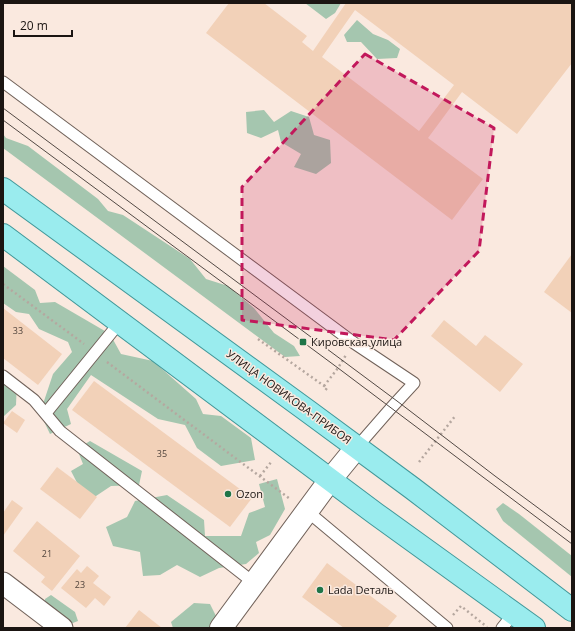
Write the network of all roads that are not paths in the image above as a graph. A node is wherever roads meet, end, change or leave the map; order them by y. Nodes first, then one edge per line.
1 (3, 82) edge
2 (3, 189) edge
3 (3, 235) edge
4 (120, 322) junction
5 (3, 376) edge
6 (46, 413) junction
7 (358, 448) junction
8 (330, 480) junction
9 (307, 511) junction
10 (254, 583) junction
11 (6, 593) edge
12 (572, 610) edge
13 (508, 621) edge
14 (445, 627) edge
15 (62, 628) edge
16 (221, 628) edge
17 (534, 628) edge

1 - 7 lane
2 - 7 main road, УЛИЦА НОВИКОВА-ПРИБОЯ
3 - 4 main road
4 - 6 lane
4 - 8 main road
5 - 6 lane
6 - 10 lane
7 - 8 street
7 - 12 main road, УЛИЦА НОВИКОВА-ПРИБОЯ
8 - 9 street
8 - 13 main road
9 - 10 street
9 - 14 lane
10 - 16 street
11 - 15 street
13 - 17 main road

